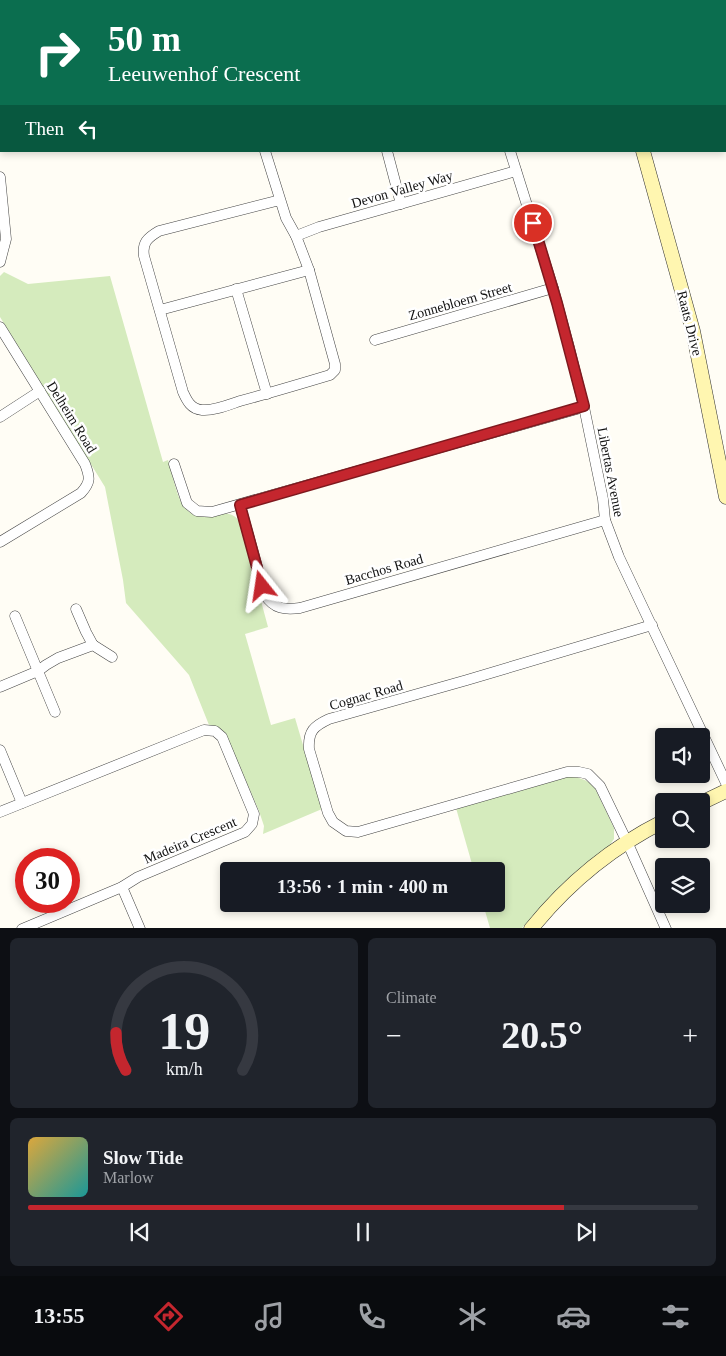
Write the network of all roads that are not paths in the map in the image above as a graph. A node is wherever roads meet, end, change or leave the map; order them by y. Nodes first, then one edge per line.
1 (265, 152) edge
2 (386, 152) edge
3 (510, 152) edge
4 (644, 152) edge
5 (516, 171) junction
6 (0, 177) edge
7 (280, 200) junction
8 (401, 204) junction
9 (296, 236) junction
10 (0, 262) edge
11 (309, 270) junction
12 (553, 288) junction
13 (236, 289) junction
14 (160, 310) junction
15 (0, 327) edge
16 (376, 340) dead end
17 (40, 392) junction
18 (267, 394) junction
19 (584, 406) junction
20 (0, 416) edge
21 (174, 464) dead end
22 (726, 497) edge
23 (240, 505) junction
24 (605, 520) junction
25 (0, 542) edge
26 (76, 609) dead end
27 (15, 616) dead end
28 (652, 625) junction
29 (93, 645) junction
30 (112, 657) dead end
31 (38, 671) junction
32 (0, 688) edge
33 (56, 712) dead end
34 (0, 750) edge
35 (726, 783) edge
36 (726, 791) edge
37 (710, 799) edge
38 (22, 803) junction
39 (0, 812) edge
40 (655, 826) edge
41 (627, 842) junction
42 (122, 887) junction
43 (22, 928) edge
44 (140, 928) edge
45 (531, 928) edge
46 (666, 928) edge

1 - 7 street
2 - 8 street
3 - 5 street, Libertas Avenue
4 - 22 street, Raats Drive
5 - 8 street, Devon Valley Way
5 - 12 street, Libertas Avenue
6 - 10 street
7 - 9 street
7 - 14 street
8 - 9 street, Devon Valley Way
9 - 11 street
11 - 13 street
11 - 18 street
12 - 16 street, Zonnebloem Street
12 - 19 street, Libertas Avenue
13 - 14 street
13 - 18 street
14 - 18 street
15 - 17 street, Delheim Road
17 - 20 street
17 - 25 street, Delheim Road
19 - 23 street
19 - 24 street, Libertas Avenue
21 - 23 street
23 - 24 street, Bacchos Road
24 - 28 street, Libertas Avenue
26 - 29 street
27 - 31 street
28 - 35 street, Libertas Avenue
28 - 41 street, Cognac Road
29 - 30 street
29 - 31 street
31 - 32 street
31 - 33 street
34 - 38 street
36 - 37 street
38 - 39 street, Madeira Crescent
38 - 42 street, Madeira Crescent
40 - 41 street
41 - 45 street
41 - 46 street, Cognac Road
42 - 43 street, Madeira Crescent
42 - 44 street

